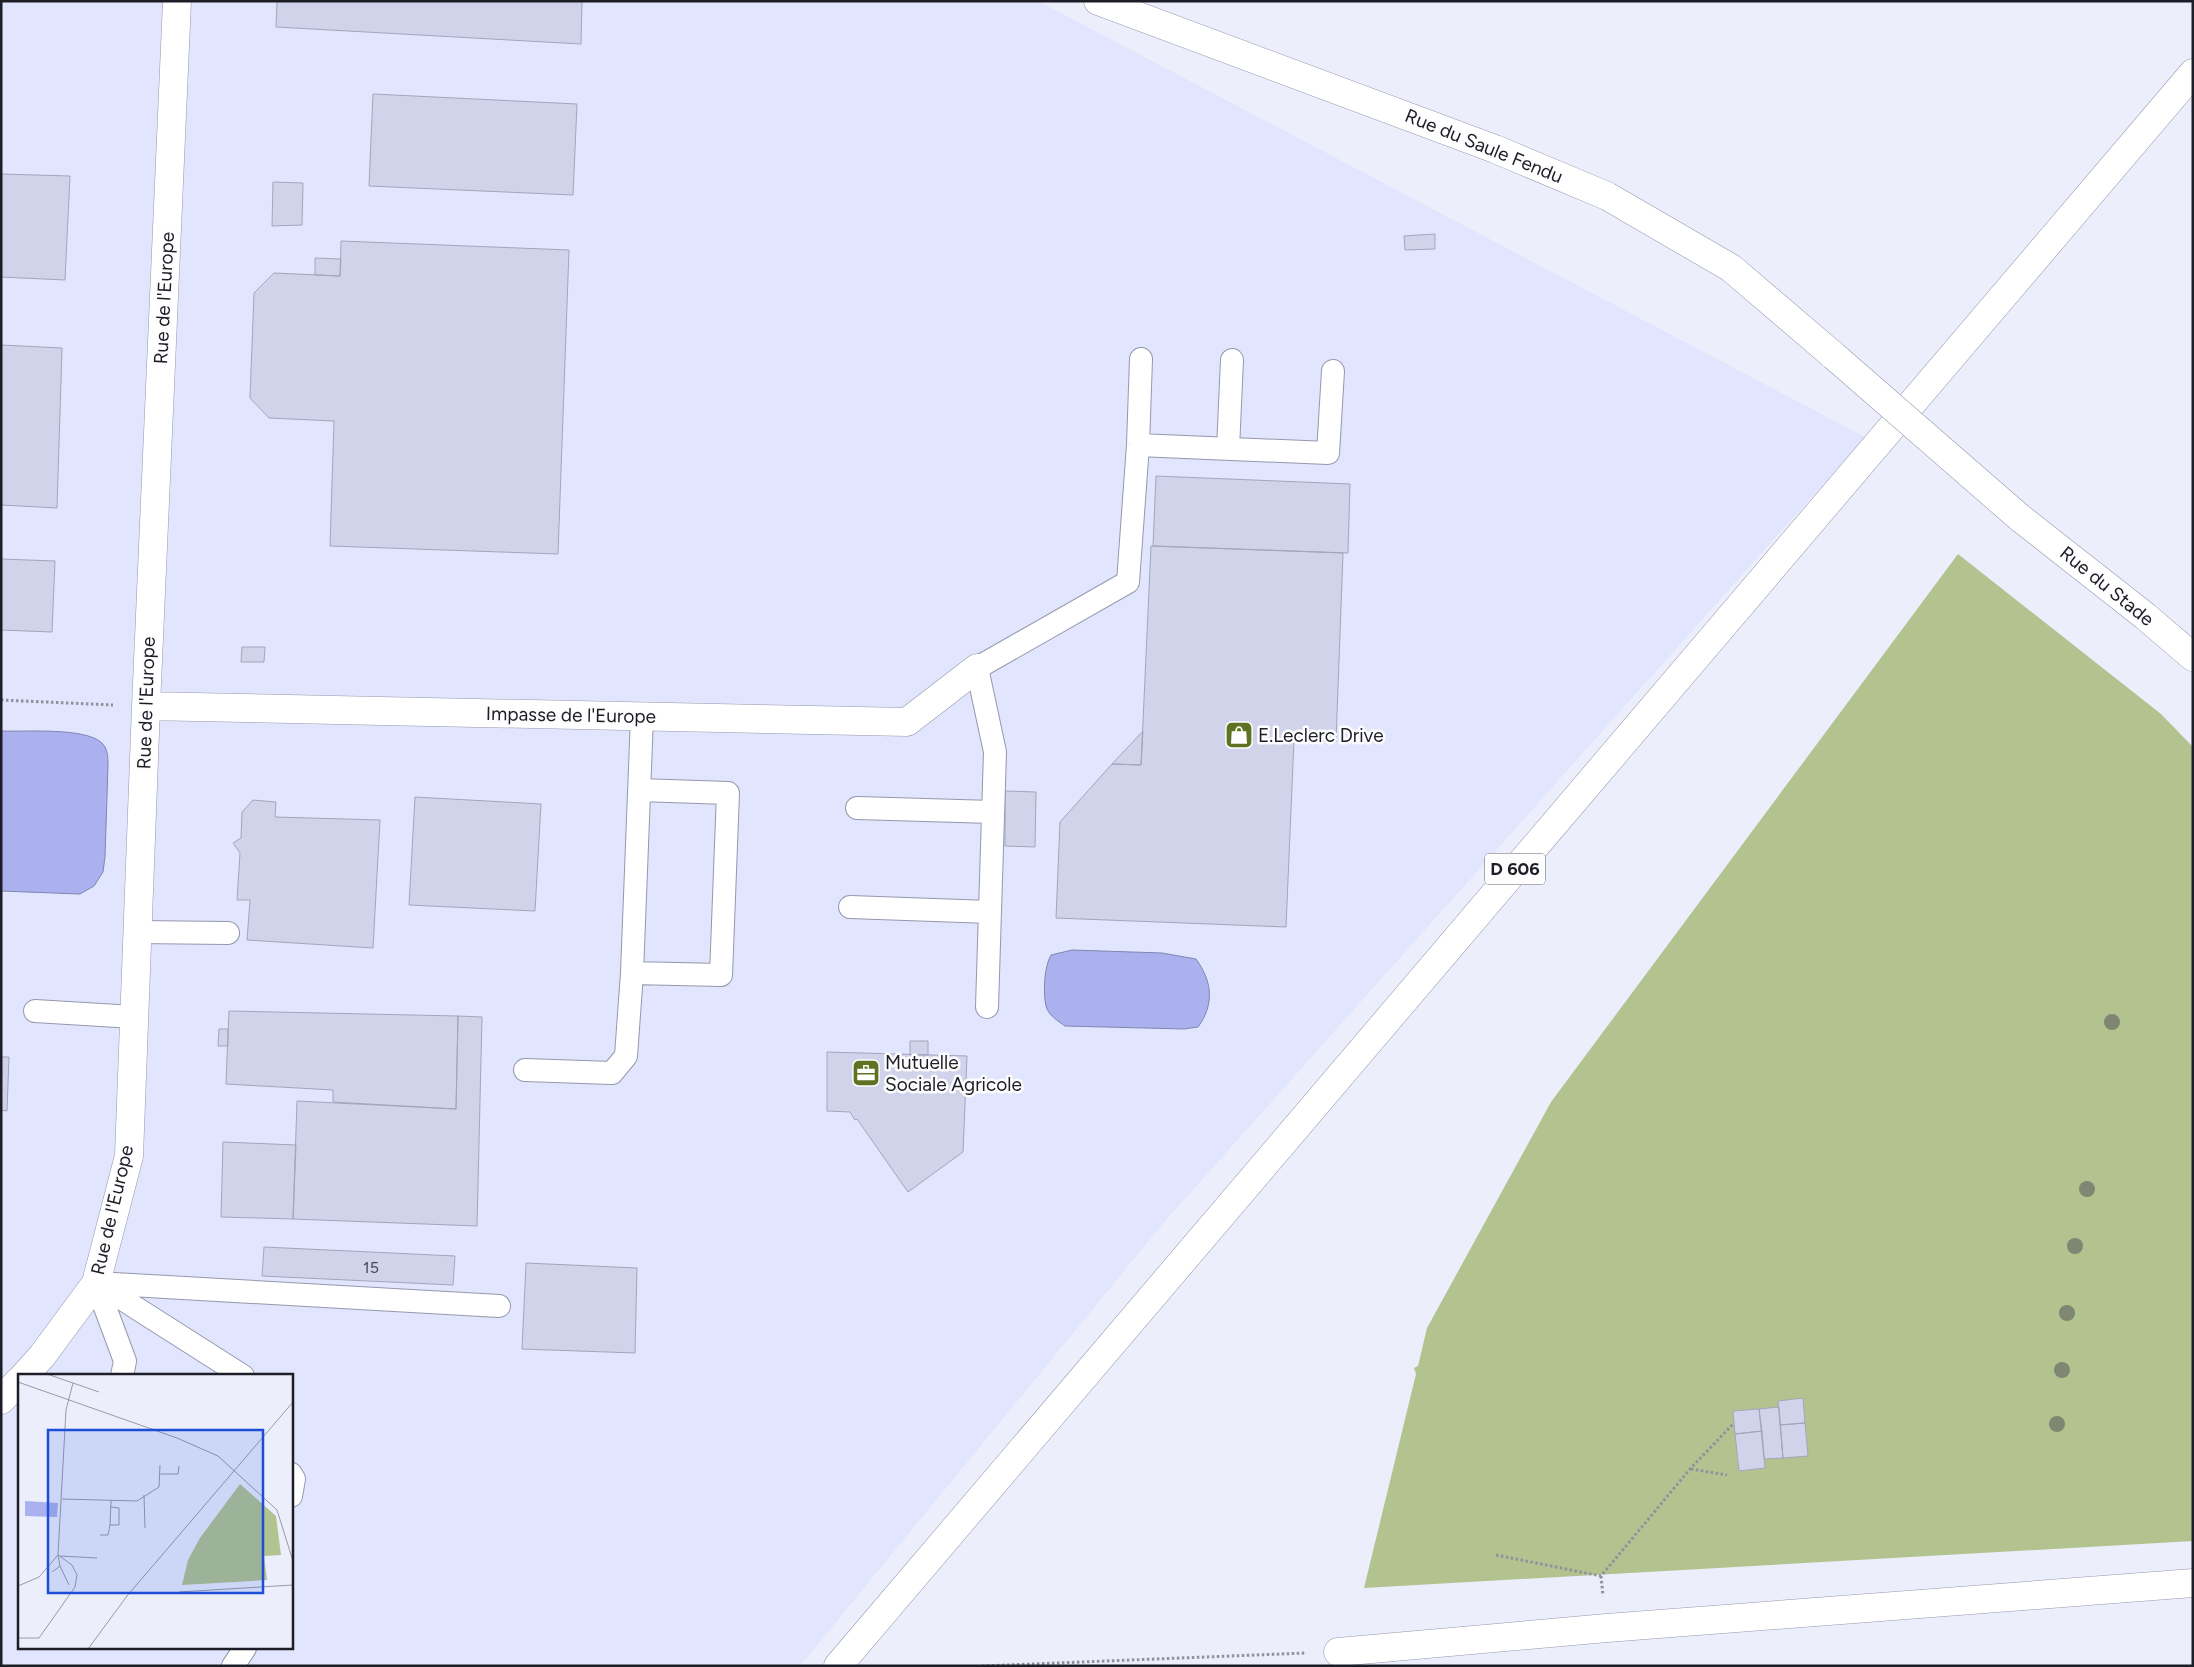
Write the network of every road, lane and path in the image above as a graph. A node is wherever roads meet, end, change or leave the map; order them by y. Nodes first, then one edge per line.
1 (178, 1) edge
2 (1098, 1) edge
3 (2193, 73) edge
4 (1140, 359) dead end
5 (1232, 360) dead end
6 (1333, 371) dead end
7 (1138, 445) junction
8 (1228, 449) junction
9 (2019, 516) joint
10 (2193, 657) edge
11 (977, 668) junction
12 (1, 700) edge
13 (146, 706) junction
14 (642, 717) junction
15 (639, 790) junction
16 (857, 808) dead end
17 (993, 812) junction
18 (850, 907) dead end
19 (990, 912) junction
20 (137, 932) junction
21 (228, 933) dead end
22 (632, 973) junction
23 (987, 1007) dead end
24 (35, 1011) dead end
25 (134, 1017) junction
26 (525, 1070) dead end
27 (96, 1282) junction
28 (499, 1306) dead end
29 (26, 1374) edge
30 (122, 1374) edge
31 (240, 1374) edge
32 (18, 1382) edge
33 (1, 1400) edge
34 (1734, 1423) dead end
35 (1690, 1469) junction
36 (1727, 1475) dead end
37 (292, 1476) edge
38 (292, 1490) edge
39 (1496, 1554) dead end
40 (2193, 1583) edge
41 (244, 1650) edge
42 (1338, 1652) joint
43 (233, 1666) edge
44 (838, 1666) edge
45 (982, 1666) edge

1 - 13 street, Rue de l'Europe
2 - 9 street, Rue du Saule Fendu, bridge
3 - 44 street, D 606
4 - 7 lane
5 - 8 lane
6 - 8 lane
7 - 8 lane
7 - 11 lane
9 - 10 street, Rue du Stade
11 - 14 street, Impasse de l'Europe
11 - 17 lane
12 - 13 path
13 - 14 street, Impasse de l'Europe
13 - 20 street, Rue de l'Europe
14 - 15 lane
15 - 22 lane
15 - 22 lane
16 - 17 lane
17 - 19 lane
18 - 19 lane
19 - 23 lane
20 - 21 lane
20 - 25 street, Rue de l'Europe
22 - 26 lane
24 - 25 lane
25 - 27 street, Rue de l'Europe
27 - 28 lane
27 - 29 street, Rue de l'Europe
27 - 30 lane
27 - 31 lane
32 - 33 street
34 - 35 path
35 - 36 path
35 - 39 path
37 - 38 lane
40 - 42 street
41 - 43 lane
42 - 45 path

